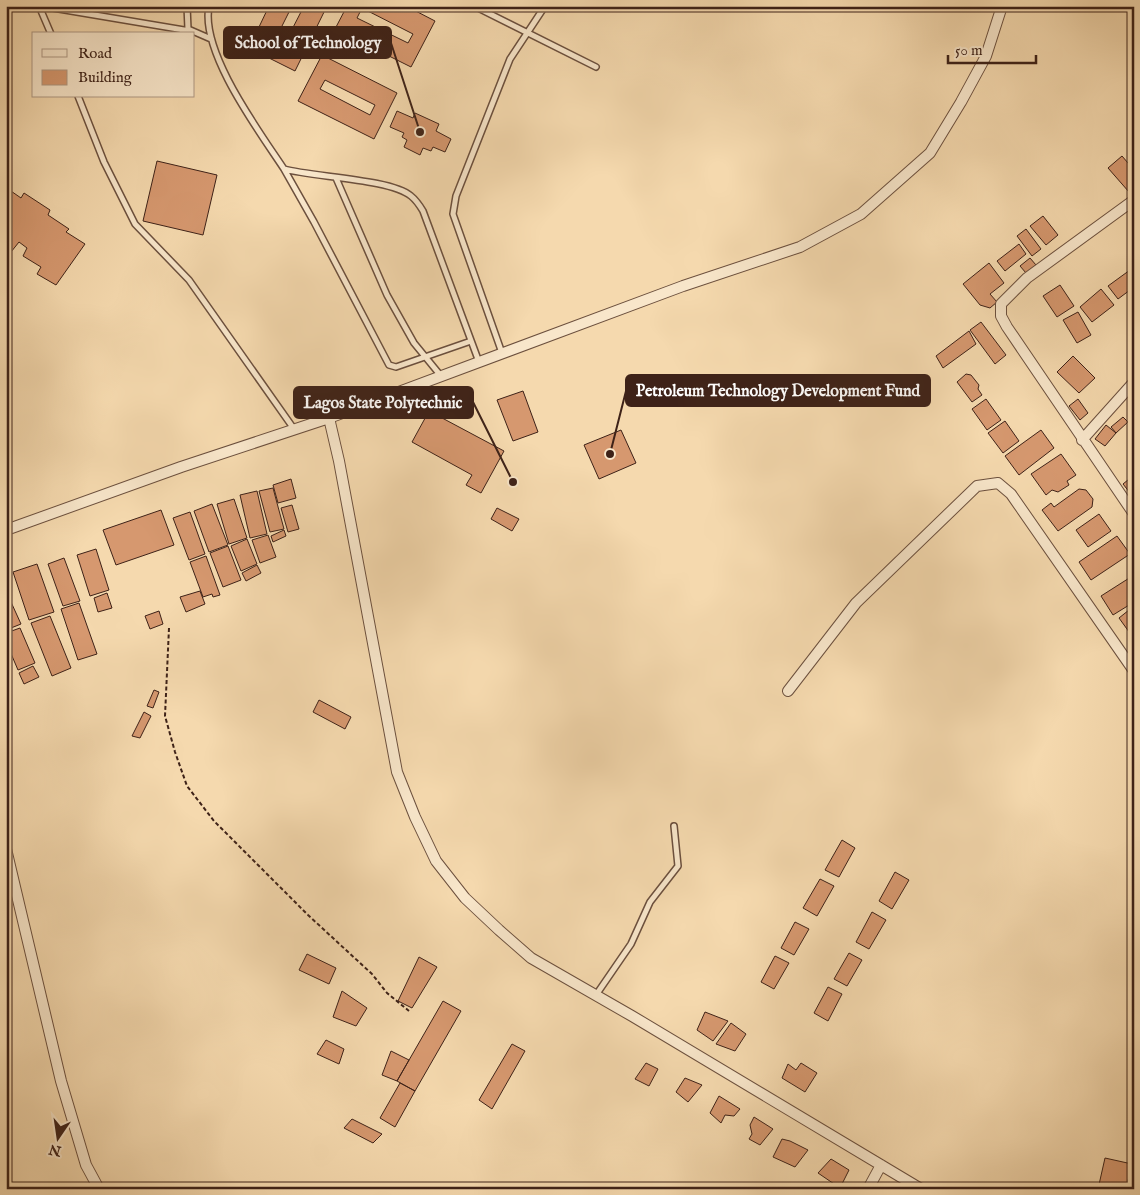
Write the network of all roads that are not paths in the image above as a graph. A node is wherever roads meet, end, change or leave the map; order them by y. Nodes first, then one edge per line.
1 (40, 6) edge
2 (187, 6) edge
3 (209, 6) edge
4 (474, 6) edge
5 (545, 6) edge
6 (1002, 6) edge
7 (190, 31) joint
8 (50, 32) edge
9 (527, 32) junction
10 (195, 33) edge
11 (211, 39) junction
12 (596, 66) dead end
13 (79, 98) edge
14 (284, 169) junction
15 (336, 178) junction
16 (1134, 200) edge
17 (471, 341) junction
18 (502, 354) junction
19 (426, 357) junction
20 (479, 362) junction
21 (441, 376) junction
22 (1134, 382) edge
23 (329, 418) junction
24 (294, 429) junction
25 (1082, 440) junction
26 (1134, 514) edge
27 (6, 530) edge
28 (1134, 671) edge
29 (788, 690) dead end
30 (674, 826) dead end
31 (6, 849) edge
32 (596, 996) junction
33 (881, 1165) junction
34 (98, 1189) edge
35 (868, 1189) edge
36 (921, 1189) edge

1 - 7 lane
1 - 8 lane
2 - 7 lane
3 - 11 lane
4 - 9 lane
5 - 9 lane
6 - 18 street
9 - 12 lane
9 - 18 lane
10 - 11 lane
11 - 14 lane
13 - 24 lane
14 - 15 lane
14 - 19 lane
15 - 17 lane
15 - 19 lane
16 - 25 street
17 - 19 lane
17 - 20 lane
18 - 20 street
19 - 21 lane
20 - 21 street
21 - 23 street
22 - 25 street
23 - 24 street
23 - 32 street
24 - 27 street
25 - 26 street
28 - 29 street
30 - 32 lane
31 - 34 street
32 - 33 street
33 - 35 street
33 - 36 street

